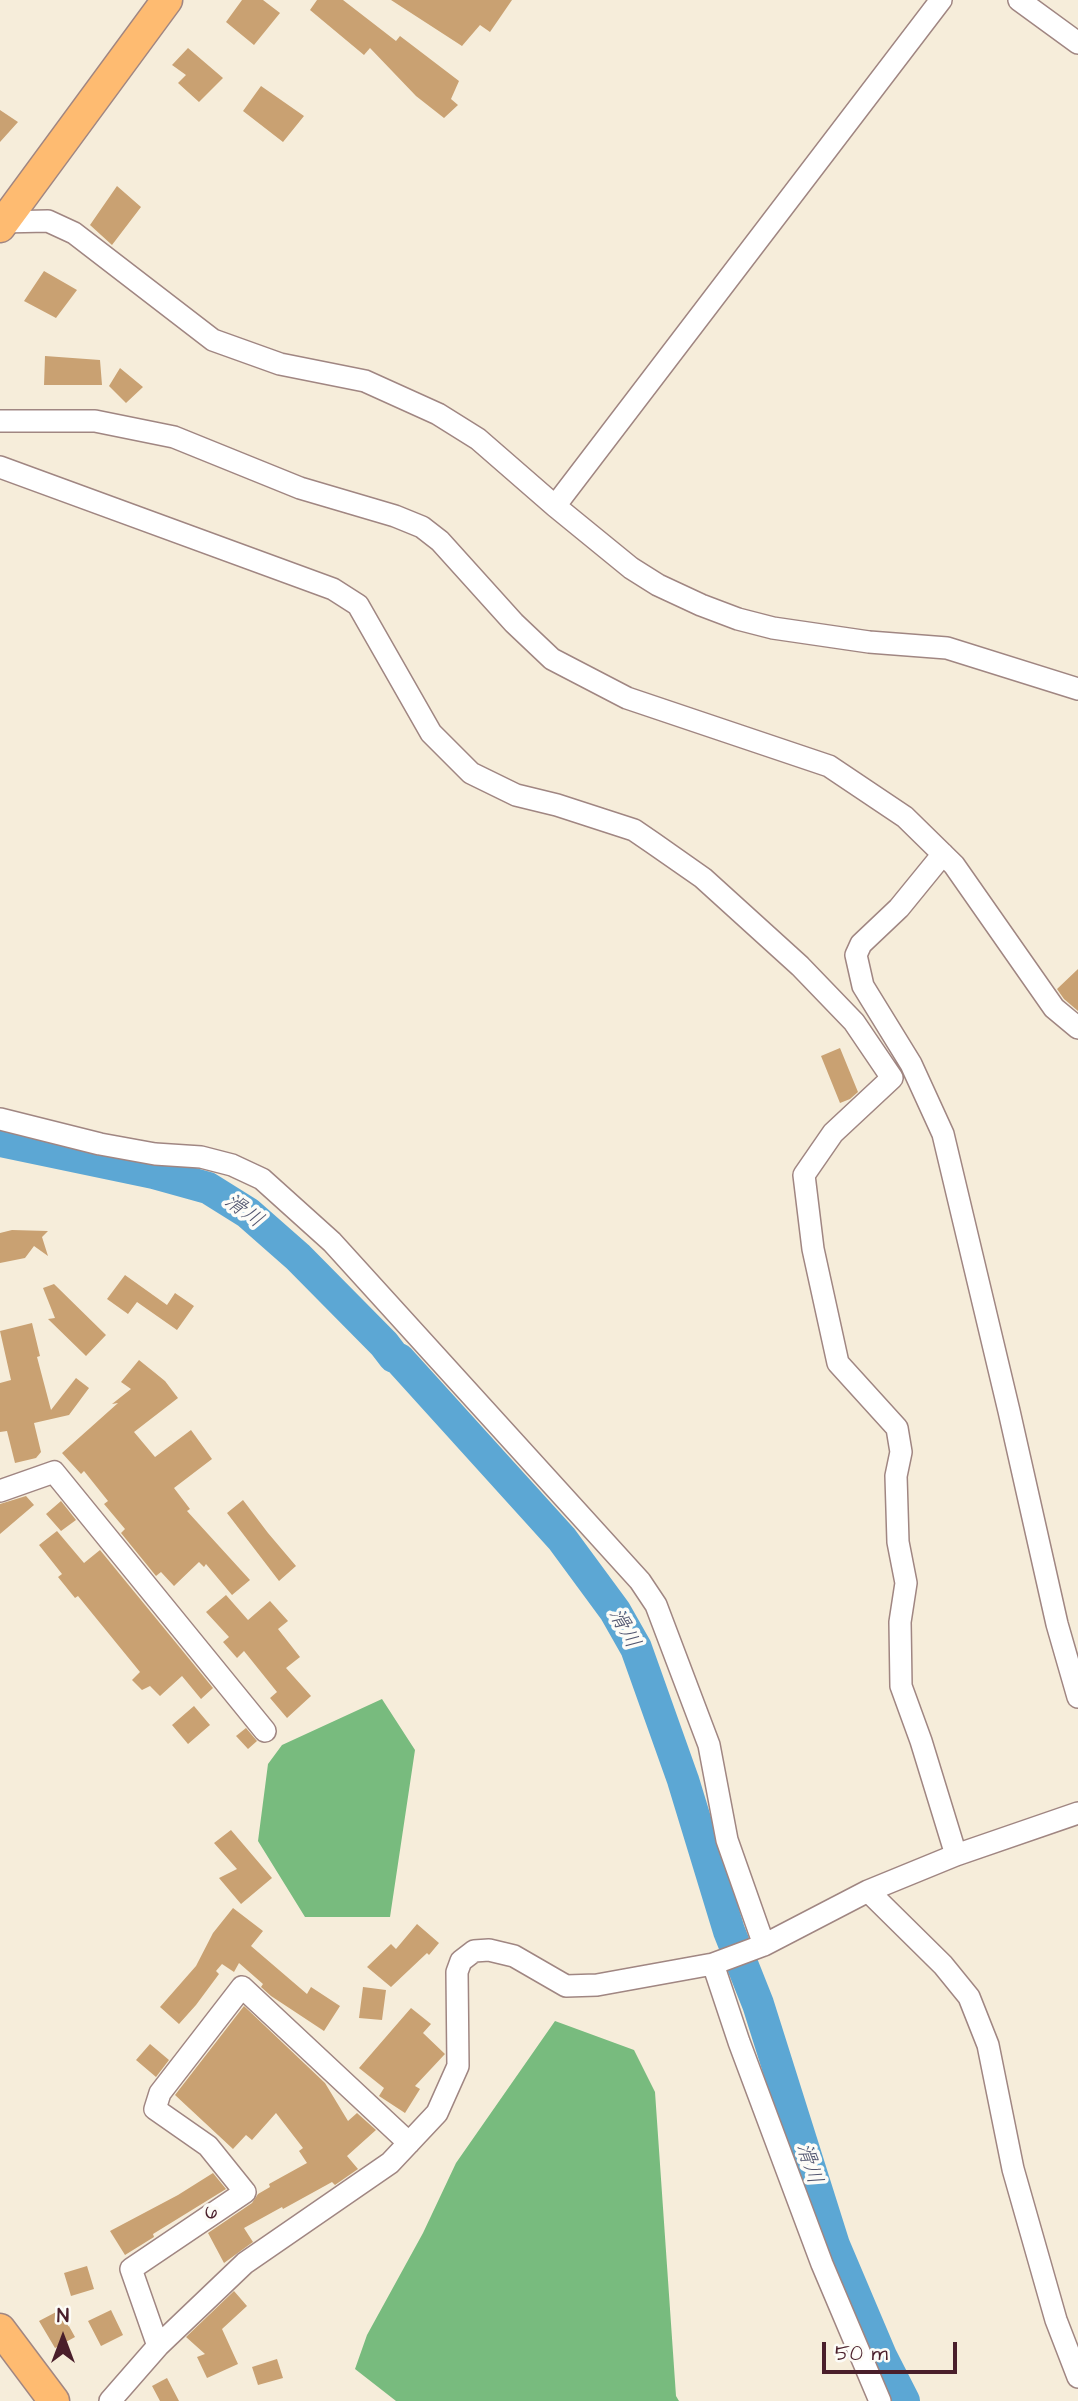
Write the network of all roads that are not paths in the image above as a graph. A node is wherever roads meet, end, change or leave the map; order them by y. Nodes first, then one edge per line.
1 (167, 0) edge
2 (941, 0) edge
3 (1019, 0) edge
4 (1078, 43) edge
5 (1, 224) edge
6 (0, 421) edge
7 (0, 467) edge
8 (555, 506) junction
9 (1078, 689) edge
10 (943, 854) junction
11 (1078, 1028) edge
12 (0, 1119) edge
13 (0, 1491) edge
14 (1078, 1697) edge
15 (265, 1731) dead end
16 (1078, 1813) edge
17 (956, 1855) junction
18 (868, 1891) junction
19 (763, 1945) junction
20 (714, 1964) junction
21 (409, 2143) junction
22 (0, 2329) edge
23 (158, 2346) junction
24 (1078, 2377) edge
25 (54, 2401) edge
26 (110, 2401) edge
27 (880, 2401) edge

1 - 5 highway
2 - 8 street
3 - 4 street
5 - 8 street
6 - 10 street
7 - 17 street
8 - 9 street
10 - 11 street
10 - 14 street
12 - 19 street
13 - 15 street
16 - 17 street
17 - 18 street
18 - 19 street
18 - 24 street
19 - 20 street
20 - 21 street
20 - 27 street
21 - 23 street
21 - 23 street, 6
22 - 25 highway
23 - 26 street

